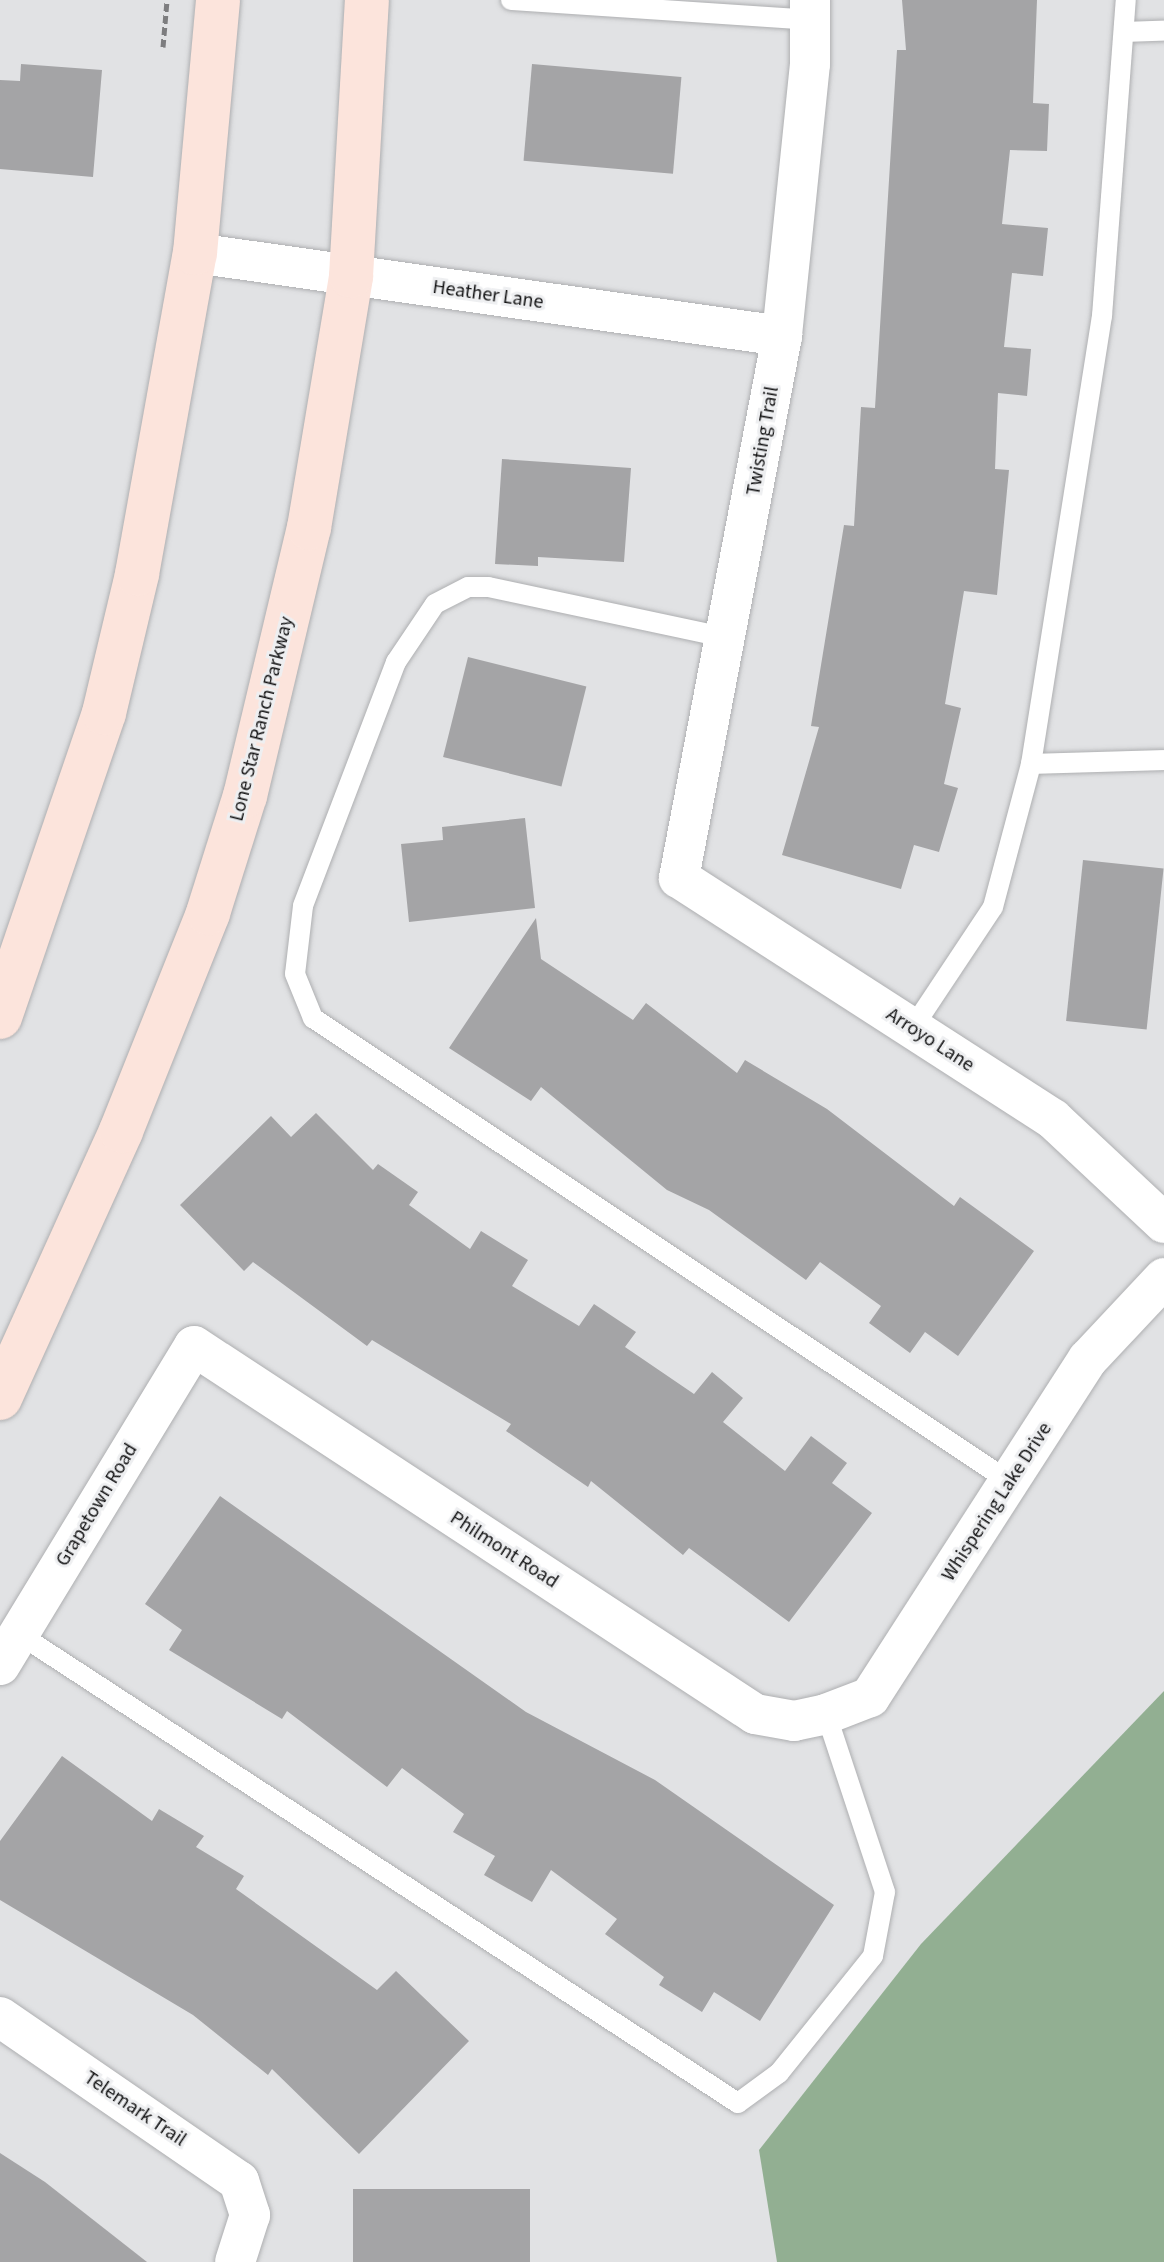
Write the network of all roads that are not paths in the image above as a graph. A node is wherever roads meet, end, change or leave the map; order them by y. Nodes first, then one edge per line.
1 (218, 0) edge
2 (367, 0) edge
3 (511, 0) edge
4 (1126, 0) edge
5 (810, 10) edge
6 (1164, 31) edge
7 (1126, 32) junction
8 (195, 253) junction
9 (351, 276) junction
10 (782, 336) junction
11 (728, 638) junction
12 (1164, 760) edge
13 (1031, 764) junction
14 (679, 878) joint
15 (0, 1017) edge
16 (912, 1029) junction
17 (1164, 1223) edge
18 (1164, 1278) edge
19 (194, 1346) joint
20 (0, 1398) edge
21 (1010, 1482) junction
22 (10, 1650) edge
23 (826, 1714) junction
24 (0, 2017) edge
25 (235, 2262) edge

1 - 8 main road
2 - 9 main road, Lone Star Ranch Parkway
3 - 5 lane
4 - 7 lane
5 - 10 street, Twisting Trail
6 - 7 lane
7 - 13 lane
8 - 9 street, Heather Lane
8 - 15 main road
9 - 10 street, Heather Lane
9 - 20 main road, Lone Star Ranch Parkway
10 - 11 street, Twisting Trail
11 - 14 street, Twisting Trail
11 - 21 lane
12 - 13 lane
13 - 16 lane
14 - 16 street, Arroyo Lane
16 - 17 street, Arroyo Lane
18 - 21 street, Whispering Lake Drive
19 - 22 street, Grapetown Road
19 - 23 street, Philmont Road
21 - 23 street, Whispering Lake Drive
22 - 23 lane
24 - 25 street, Telemark Trail

